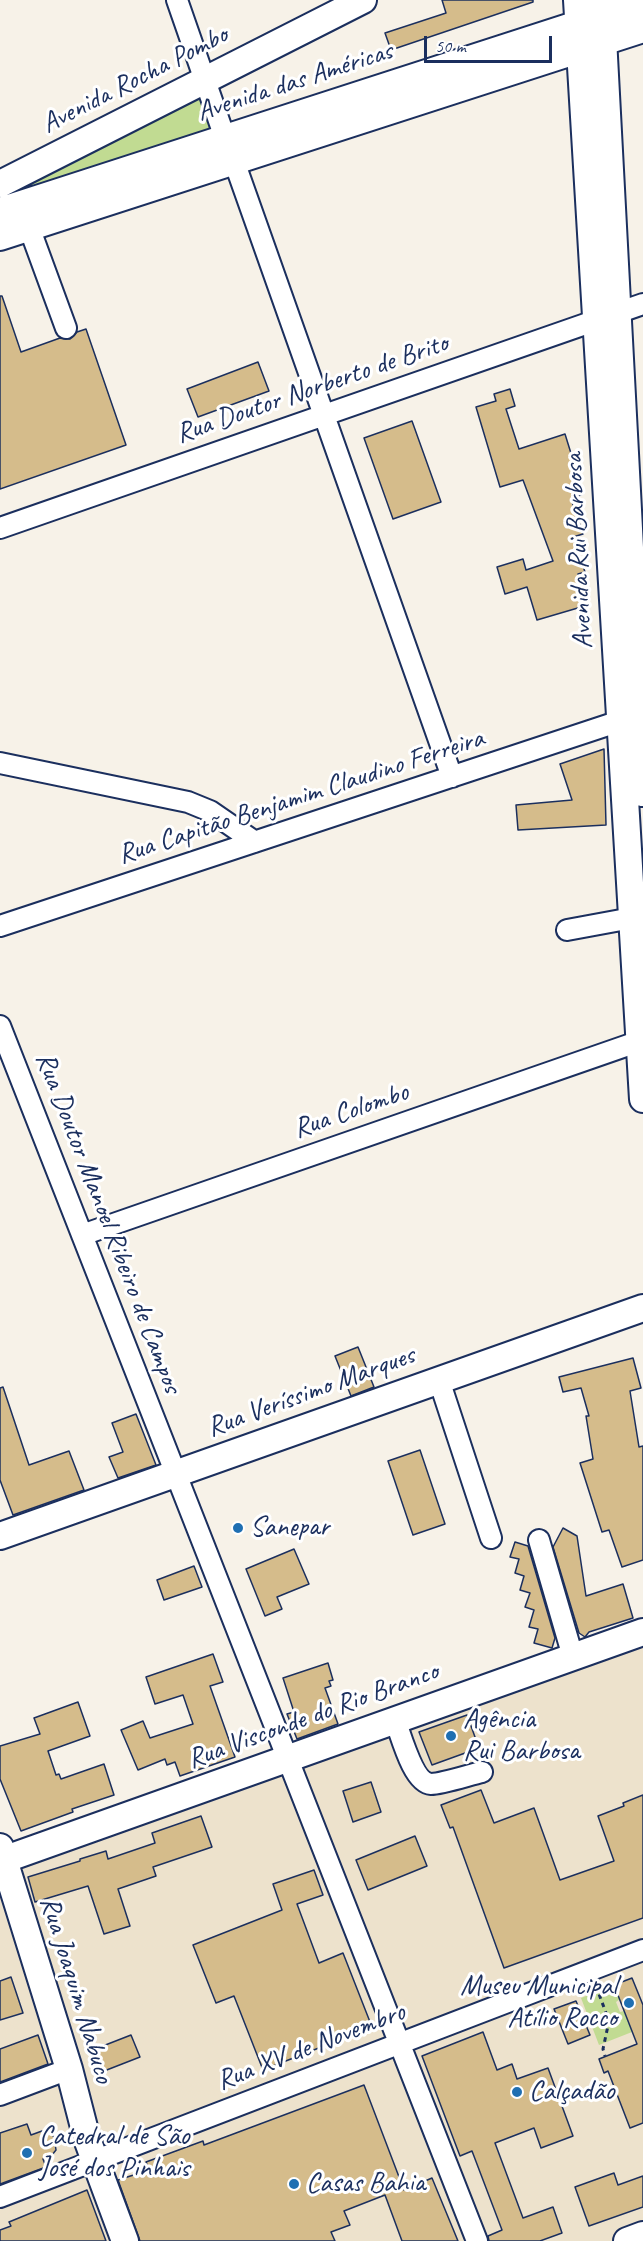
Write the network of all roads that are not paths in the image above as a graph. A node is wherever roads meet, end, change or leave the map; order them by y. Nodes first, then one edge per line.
1 (177, 0) edge
2 (363, 0) edge
3 (643, 3) edge
4 (590, 10) edge
5 (643, 29) edge
6 (592, 46) junction
7 (205, 80) junction
8 (225, 138) junction
9 (234, 161) junction
10 (0, 184) edge
11 (0, 211) edge
12 (29, 227) junction
13 (0, 237) edge
14 (643, 304) edge
15 (607, 316) junction
16 (66, 328) dead end
17 (324, 415) junction
18 (0, 528) edge
19 (634, 716) edge
20 (0, 763) edge
21 (452, 777) junction
22 (643, 793) edge
23 (255, 842) junction
24 (632, 918) junction
25 (0, 926) edge
26 (567, 930) dead end
27 (0, 1026) edge
28 (640, 1041) junction
29 (643, 1099) edge
30 (82, 1235) junction
31 (643, 1308) edge
32 (440, 1380) junction
33 (176, 1473) junction
34 (0, 1536) edge
35 (491, 1538) dead end
36 (539, 1540) dead end
37 (643, 1632) edge
38 (573, 1657) junction
39 (395, 1720) junction
40 (288, 1758) junction
41 (482, 1772) dead end
42 (1, 1856) edge
43 (643, 1950) edge
44 (400, 2044) junction
45 (69, 2068) junction
46 (0, 2095) edge
47 (93, 2156) junction
48 (0, 2197) edge
49 (643, 2235) edge
50 (125, 2241) edge
51 (477, 2241) edge
52 (627, 2241) edge

1 - 7 street
2 - 7 main road, Avenida Rocha Pombo
3 - 4 main road, Avenida das Américas
4 - 6 main road, Avenida Rui Barbosa
4 - 8 main road, Avenida das Américas
5 - 6 main road, Avenida das Américas
6 - 9 main road, Avenida das Américas
6 - 15 main road, Avenida Rui Barbosa
7 - 8 street
7 - 10 main road, Avenida Rocha Pombo
8 - 11 main road, Avenida das Américas
9 - 12 main road, Avenida das Américas
9 - 17 street
12 - 13 main road, Avenida das Américas
12 - 16 street
14 - 15 street, Rua Doutor Norberto de Brito
15 - 17 street, Rua Doutor Norberto de Brito
15 - 19 main road, Avenida Rui Barbosa
17 - 18 street, Rua Doutor Norberto de Brito
17 - 21 street
19 - 21 street, Rua Capitão Benjamim Claudino Ferreira
19 - 22 main road, Avenida Rui Barbosa
19 - 24 main road, Avenida Rui Barbosa
20 - 23 street
21 - 23 street, Rua Capitão Benjamim Claudino Ferreira
23 - 25 street, Rua Capitão Benjamim Claudino Ferreira
24 - 26 street
24 - 28 main road, Avenida Rui Barbosa
27 - 30 street, Rua Doutor Manoel Ribeiro de Campos
28 - 29 main road, Avenida Rui Barbosa
28 - 30 street, Rua Colombo
30 - 33 street, Rua Doutor Manoel Ribeiro de Campos
31 - 32 main road, Rua Veríssimo Marques
32 - 33 main road, Rua Veríssimo Marques
32 - 35 street
33 - 34 main road, Rua Veríssimo Marques
33 - 40 street, Rua Doutor Manoel Ribeiro de Campos
36 - 38 street
37 - 38 main road, Rua Visconde do Rio Branco
38 - 39 main road, Rua Visconde do Rio Branco
39 - 40 main road, Rua Visconde do Rio Branco
39 - 41 street
40 - 42 main road, Rua Visconde do Rio Branco
40 - 44 street, Rua Doutor Manoel Ribeiro de Campos
42 - 45 main road, Rua Joaquim Nabuco
43 - 44 street, Rua XV de Novembro
44 - 47 street, Rua XV de Novembro
44 - 51 street, Rua Doutor Manoel Ribeiro de Campos
45 - 46 street
45 - 47 main road, Rua Joaquim Nabuco
47 - 48 street, Rua XV de Novembro
47 - 50 main road, Rua Joaquim Nabuco
49 - 52 main road

